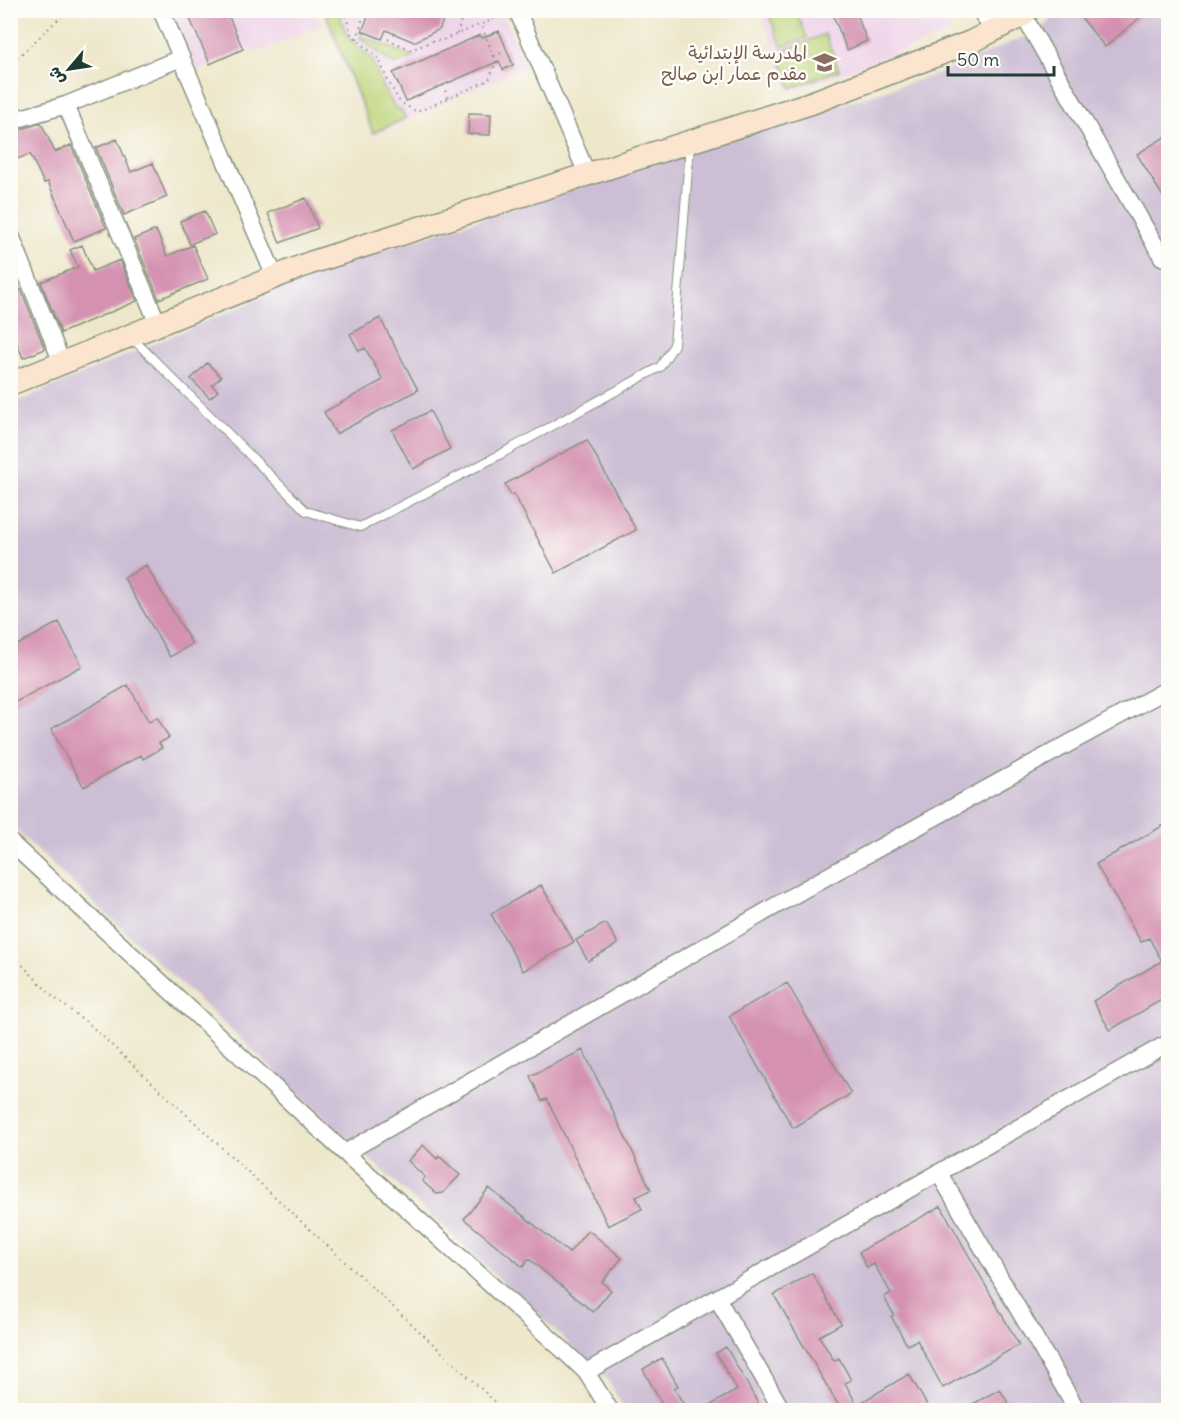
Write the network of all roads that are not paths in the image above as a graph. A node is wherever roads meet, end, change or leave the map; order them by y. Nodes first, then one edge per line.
1 (161, 10) edge
2 (517, 10) edge
3 (980, 10) edge
4 (1025, 13) edge
5 (994, 31) junction
6 (181, 58) junction
7 (66, 105) junction
8 (10, 122) edge
9 (690, 141) junction
10 (587, 174) junction
11 (10, 233) edge
12 (1168, 258) edge
13 (275, 277) junction
14 (158, 324) junction
15 (130, 336) junction
16 (62, 363) junction
17 (10, 384) edge
18 (1168, 688) edge
19 (10, 842) edge
20 (1168, 1043) edge
21 (345, 1153) junction
22 (939, 1173) junction
23 (717, 1298) junction
24 (586, 1372) junction
25 (610, 1410) edge
26 (782, 1410) edge
27 (1077, 1410) edge

1 - 6 street
2 - 10 street
3 - 5 street
4 - 5 street
4 - 12 street
5 - 9 street
6 - 7 street
6 - 13 street
7 - 8 street
7 - 14 street
9 - 10 street
9 - 15 lane
10 - 13 street
11 - 16 street
13 - 14 street
14 - 15 street
15 - 16 street
16 - 17 street
18 - 21 street
19 - 21 street
20 - 22 street
21 - 24 street
22 - 23 street
22 - 27 street
23 - 24 street
23 - 26 street
24 - 25 street

